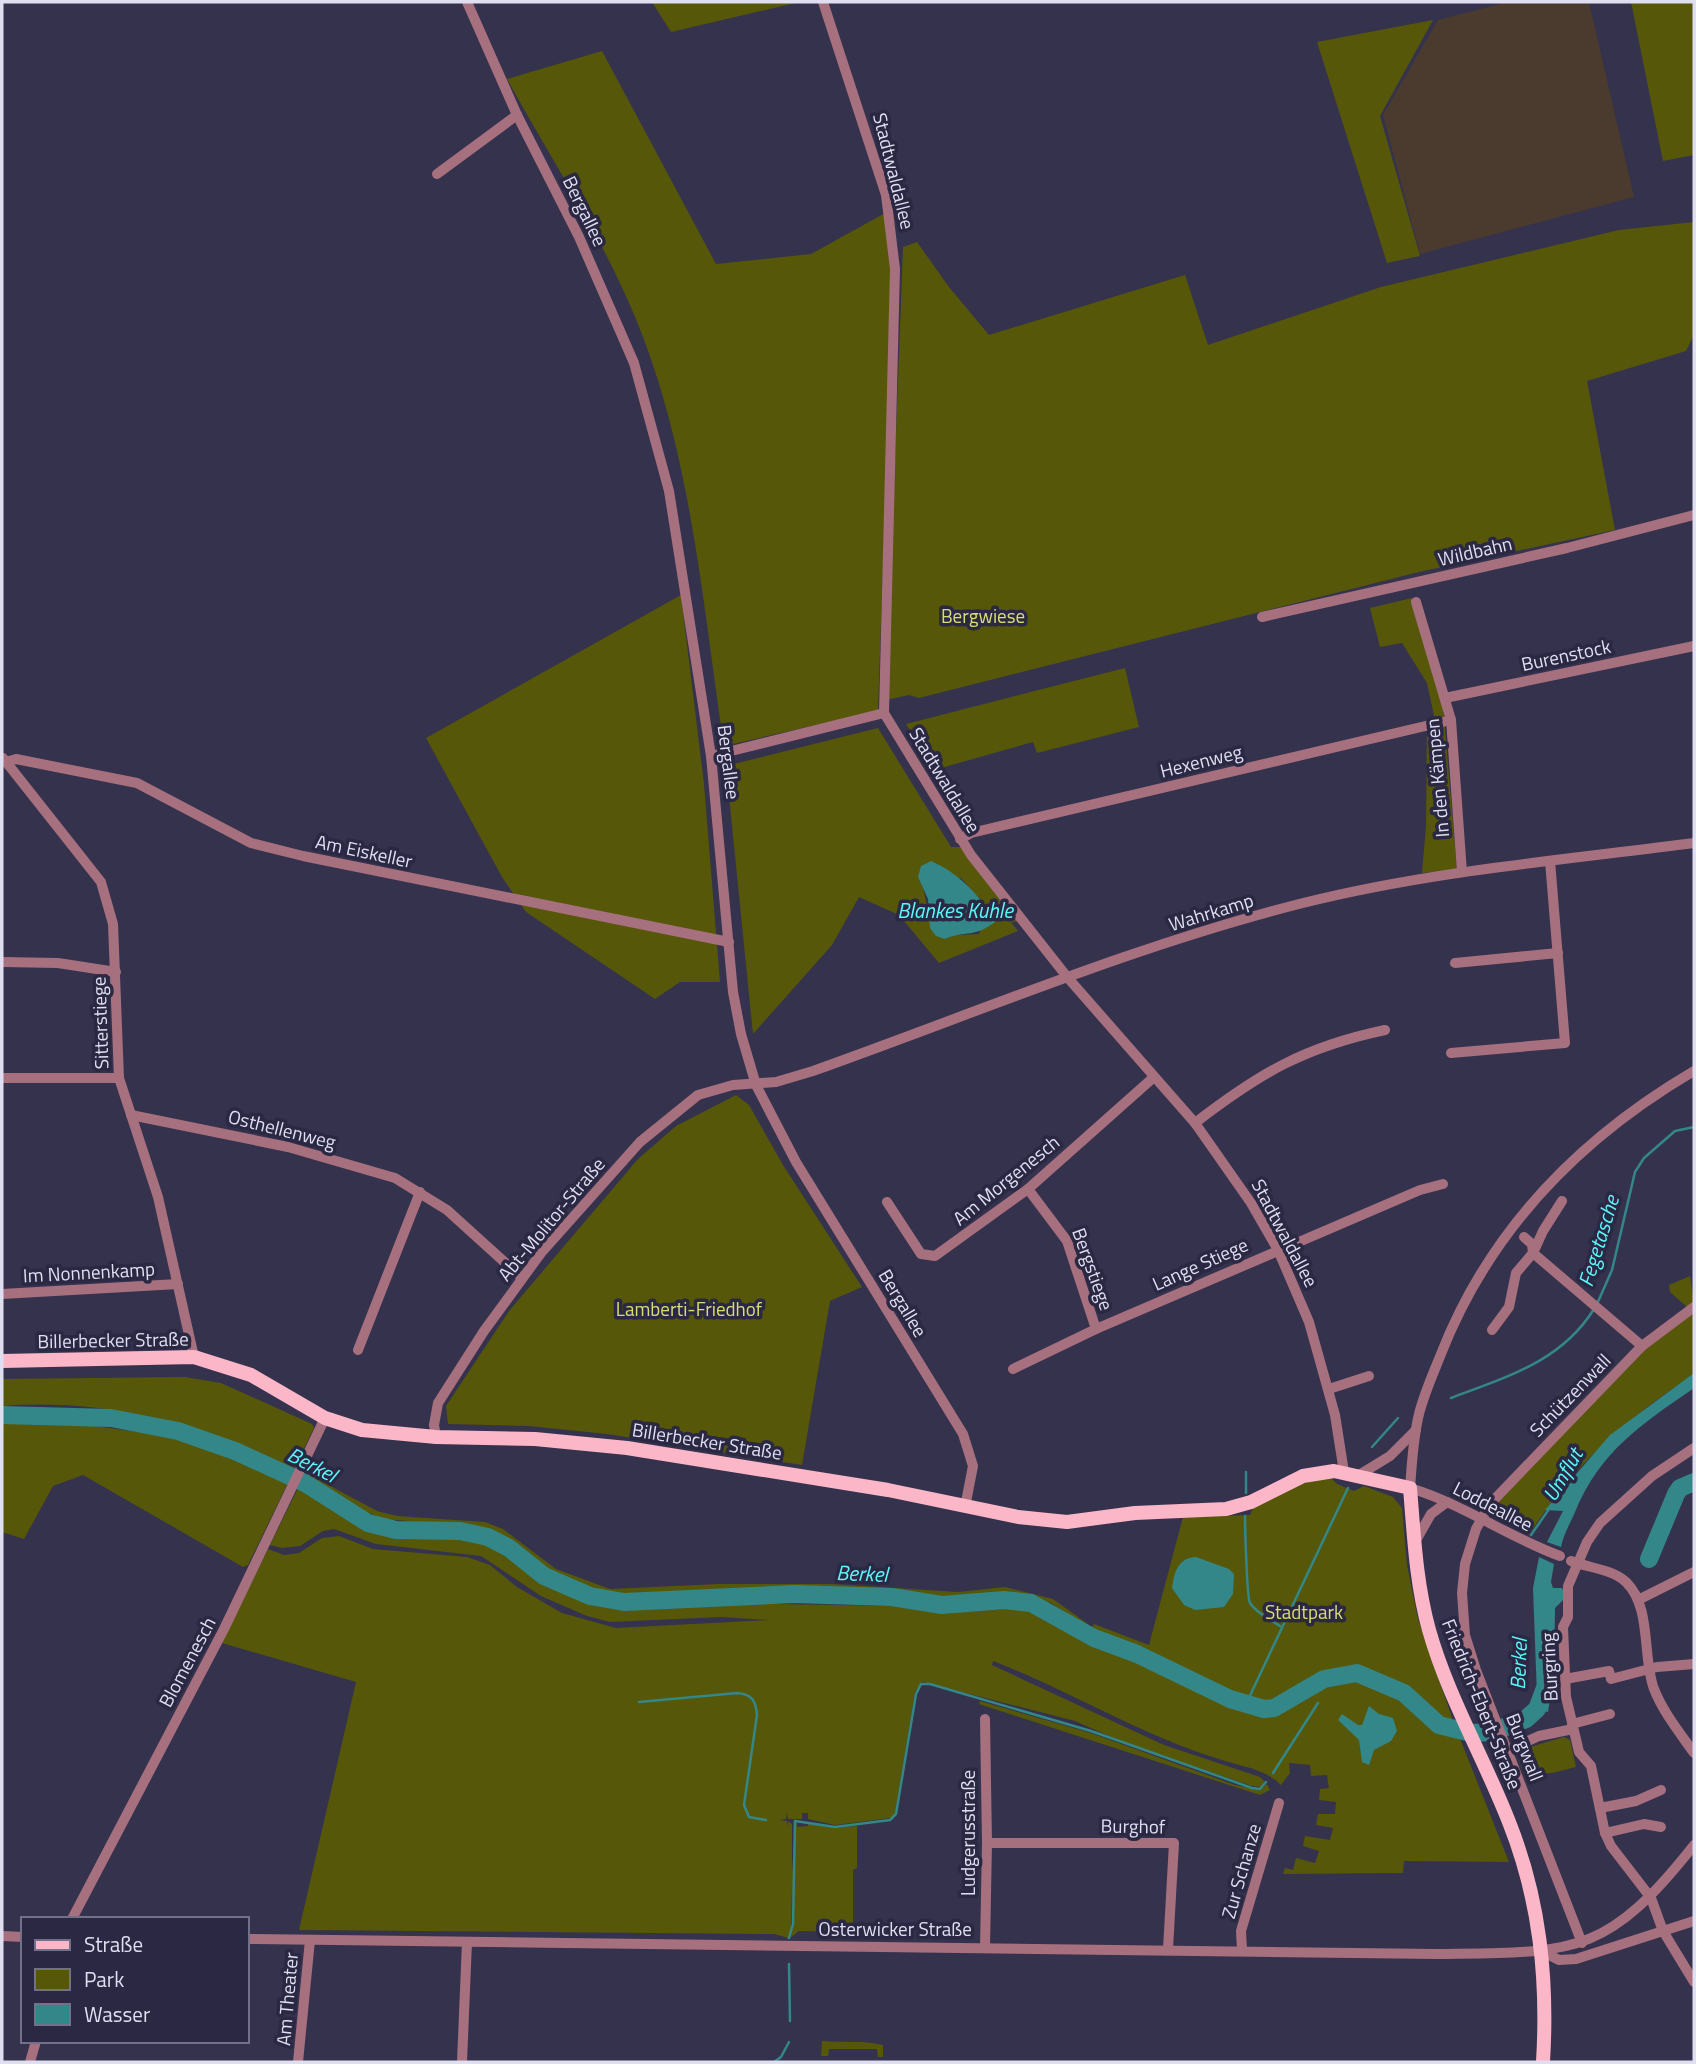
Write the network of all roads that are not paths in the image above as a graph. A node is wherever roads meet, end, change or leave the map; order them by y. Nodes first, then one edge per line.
1 (467, 2) edge
2 (823, 2) edge
3 (517, 116) junction
4 (437, 174) dead end
5 (1694, 514) edge
6 (1416, 602) dead end
7 (1262, 617) dead end
8 (1694, 646) edge
9 (1445, 698) junction
10 (884, 713) junction
11 (1451, 720) junction
12 (711, 756) junction
13 (4, 759) edge
14 (960, 839) junction
15 (1694, 844) edge
16 (1550, 861) junction
17 (1462, 872) junction
18 (729, 942) junction
19 (1558, 953) junction
20 (2, 962) edge
21 (1455, 963) dead end
22 (116, 972) junction
23 (1068, 978) junction
24 (1385, 1030) dead end
25 (1451, 1053) dead end
26 (1694, 1071) edge
27 (1154, 1077) junction
28 (2, 1078) edge
29 (119, 1078) junction
30 (756, 1084) junction
31 (131, 1115) junction
32 (1195, 1124) junction
33 (1443, 1184) dead end
34 (1028, 1189) junction
35 (420, 1192) junction
36 (1562, 1201) dead end
37 (887, 1202) dead end
38 (1524, 1237) dead end
39 (1278, 1250) junction
40 (1533, 1253) junction
41 (522, 1278) junction
42 (178, 1284) junction
43 (2, 1294) edge
44 (1694, 1307) edge
45 (1096, 1329) junction
46 (1492, 1330) dead end
47 (1642, 1346) junction
48 (358, 1350) dead end
49 (194, 1357) junction
50 (2, 1361) edge
51 (1013, 1368) dead end
52 (1369, 1376) dead end
53 (1329, 1389) junction
54 (325, 1418) junction
55 (1416, 1430) junction
56 (436, 1437) junction
57 (1694, 1448) edge
58 (1351, 1473) junction
59 (1410, 1488) junction
60 (1447, 1502) junction
61 (965, 1507) junction
62 (1481, 1519) junction
63 (1414, 1545) junction
64 (1560, 1556) dead end
65 (1575, 1563) junction
66 (1694, 1573) edge
67 (1638, 1600) junction
68 (1694, 1664) edge
69 (1648, 1671) junction
70 (1565, 1679) junction
71 (1611, 1714) dead end
72 (985, 1719) dead end
73 (1573, 1727) junction
74 (1506, 1745) junction
75 (1694, 1753) edge
76 (1661, 1790) dead end
77 (1279, 1803) dead end
78 (1600, 1808) junction
79 (1661, 1827) dead end
80 (1605, 1833) junction
81 (987, 1843) junction
82 (1694, 1845) edge
83 (1651, 1898) junction
84 (73, 1917) edge
85 (1694, 1921) edge
86 (1663, 1931) junction
87 (2, 1936) edge
88 (21, 1937) edge
89 (248, 1939) edge
90 (310, 1940) junction
91 (467, 1942) junction
92 (1582, 1943) junction
93 (985, 1947) junction
94 (1168, 1949) junction
95 (1242, 1950) junction
96 (1543, 1952) junction
97 (1694, 1982) edge
98 (35, 2043) edge
99 (30, 2062) edge
100 (298, 2062) edge
101 (461, 2062) edge
102 (1544, 2062) edge

1 - 3 street, Bergallee
2 - 10 street, Stadtwaldallee
3 - 4 street
3 - 12 street, Bergallee
5 - 7 street, Wildbahn
6 - 9 street, In den Kämpen
8 - 9 street, Burenstock
9 - 11 street, In den Kämpen
10 - 12 street
10 - 14 street, Stadtwaldallee
11 - 14 street, Hexenweg
11 - 17 street, In den Kämpen
12 - 18 street, Bergallee
13 - 18 street, Am Eiskeller
13 - 22 street, Sitterstiege
14 - 23 street, Stadtwaldallee
15 - 16 street, Wahrkamp
16 - 17 street, Wahrkamp
16 - 19 street
17 - 23 street, Wahrkamp
18 - 30 street, Bergallee
19 - 21 street
19 - 25 street
20 - 22 street
22 - 29 street, Sitterstiege
23 - 27 street, Stadtwaldallee
23 - 30 street, Wahrkamp
24 - 32 street
26 - 55 street, Friedrich-Ebert-Straße
27 - 32 street, Stadtwaldallee
27 - 34 street, Am Morgenesch
28 - 29 street
29 - 31 street, Sitterstiege
30 - 41 street, Abt-Molitor-Straße
30 - 61 street, Bergallee
31 - 35 street, Osthellenweg
31 - 42 street, Sitterstiege
32 - 39 street, Stadtwaldallee
33 - 39 street, Lange Stiege
34 - 37 street, Am Morgenesch
34 - 45 street, Bergstiege
35 - 41 street, Osthellenweg
35 - 48 street
36 - 40 street
38 - 40 street
39 - 45 street, Lange Stiege
39 - 53 street, Stadtwaldallee
40 - 46 street
40 - 47 street
41 - 56 street, Abt-Molitor-Straße
42 - 43 street, Im Nonnenkamp
42 - 49 street, Sitterstiege
44 - 47 street, Schützenwall
45 - 51 street, Lange Stiege
47 - 62 street, Schützenwall
49 - 50 main road, Billerbecker Straße
49 - 54 main road, Billerbecker Straße
52 - 53 street
53 - 58 street, Stadtwaldallee
54 - 56 main road, Billerbecker Straße
54 - 84 street, Blomenesch
55 - 58 street
55 - 59 street, Friedrich-Ebert-Straße
56 - 61 main road, Billerbecker Straße
57 - 65 street, Burgring
58 - 59 main road, Billerbecker Straße
58 - 61 main road, Billerbecker Straße
59 - 60 street, Loddeallee
59 - 63 main road, Friedrich-Ebert-Straße
60 - 62 street, Loddeallee
60 - 63 street
62 - 64 street, Loddeallee
62 - 74 street, Burgwall
63 - 96 main road, Friedrich-Ebert-Straße
65 - 67 street
65 - 70 street, Burgring
66 - 67 street
67 - 69 street
68 - 69 street
69 - 70 street
69 - 75 street
70 - 73 street, Burgring
71 - 73 street
72 - 81 street, Ludgerusstraße
73 - 74 street
73 - 78 street, Burgring
74 - 92 street, Burgwall
76 - 78 street
77 - 95 street, Zur Schanze
78 - 80 street, Burgring
79 - 80 street
80 - 83 street, Burgring
81 - 93 street, Ludgerusstraße
81 - 94 street, Burghof
82 - 83 street
83 - 86 street, Burgring
83 - 92 street
85 - 86 street
86 - 96 street
86 - 97 street, Burgring
87 - 88 street
89 - 90 street, Osterwicker Straße
90 - 91 street, Osterwicker Straße
90 - 100 street, Am Theater
91 - 93 street, Osterwicker Straße
91 - 101 street
92 - 96 street
93 - 94 street, Osterwicker Straße
94 - 95 street, Osterwicker Straße
95 - 96 street, Osterwicker Straße
96 - 102 main road, Friedrich-Ebert-Straße
98 - 99 street

